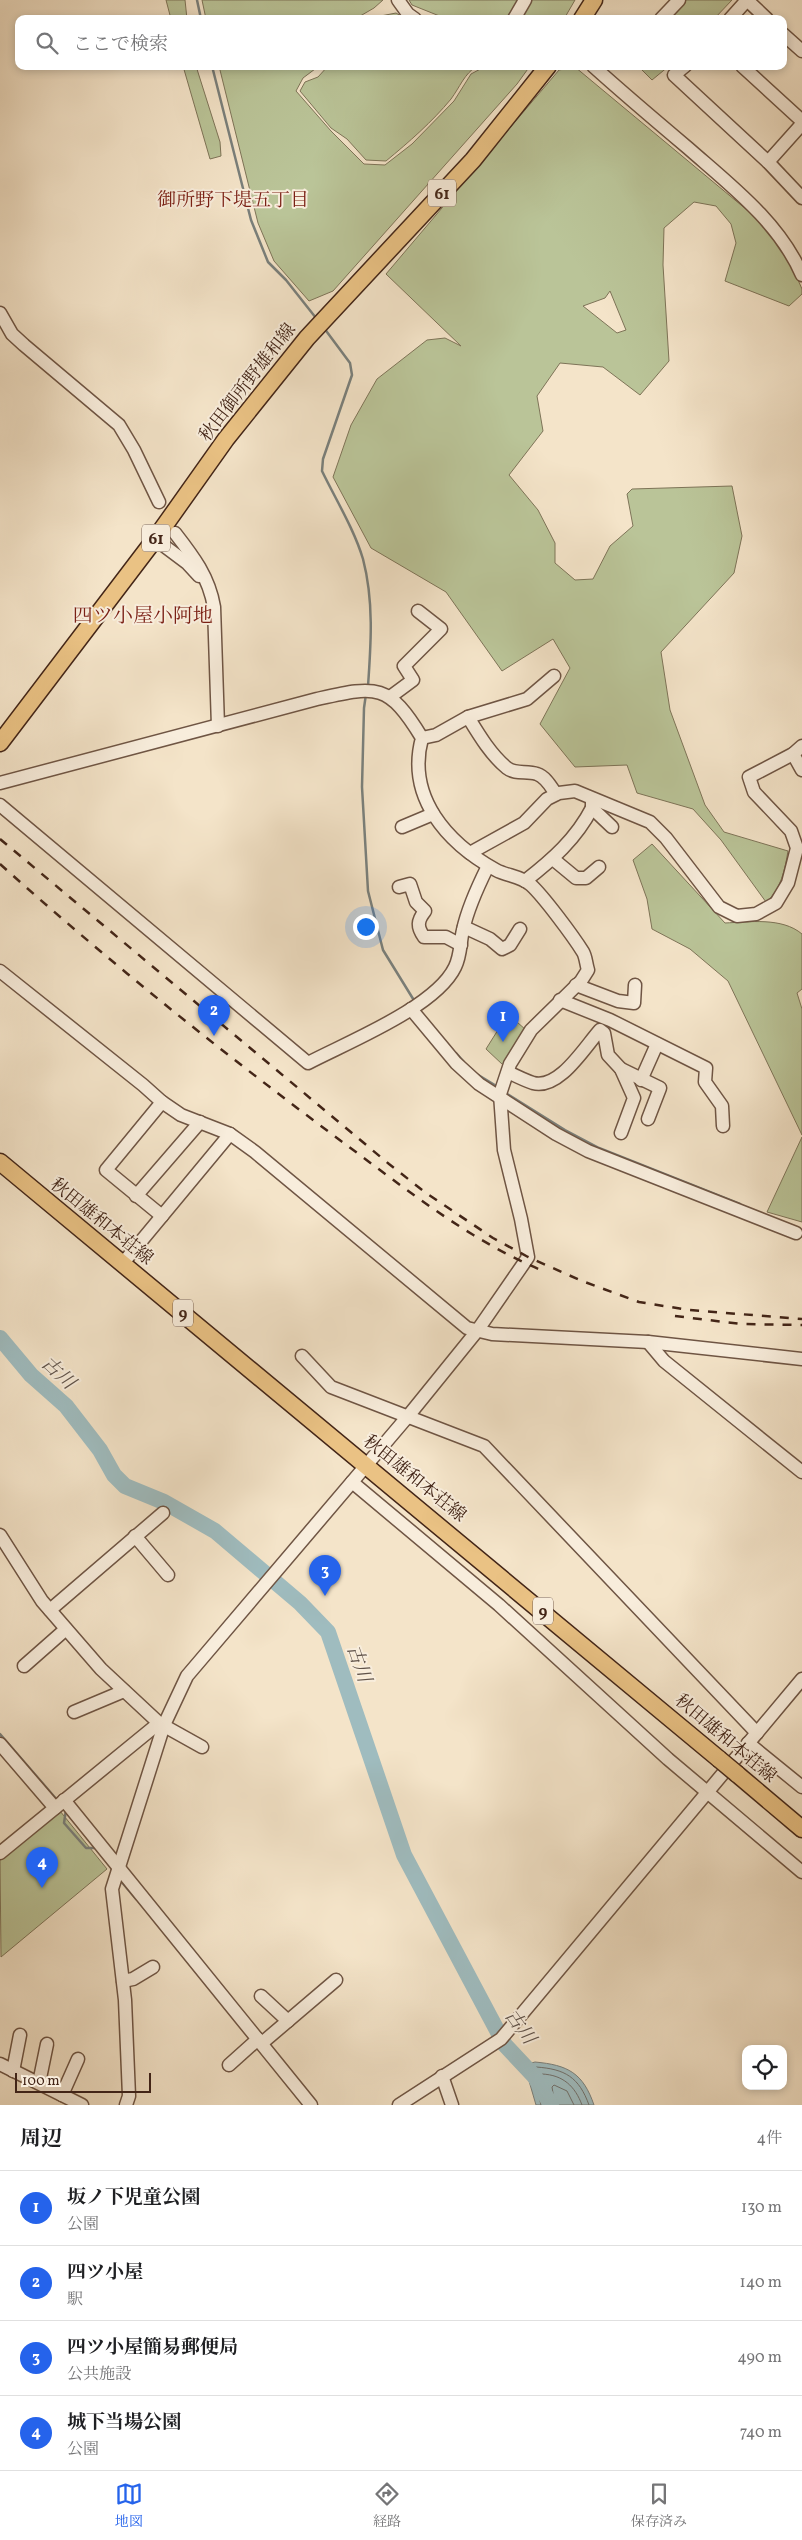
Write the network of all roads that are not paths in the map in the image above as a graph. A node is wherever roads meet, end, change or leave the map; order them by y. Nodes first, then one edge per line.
1 (398, 0) edge
2 (525, 0) edge
3 (594, 0) edge
4 (679, 0) edge
5 (747, 0) edge
6 (409, 15) edge
7 (516, 15) edge
8 (585, 15) edge
9 (665, 15) edge
10 (734, 15) edge
11 (763, 15) edge
12 (787, 36) edge
13 (799, 42) edge
14 (545, 70) edge
15 (598, 70) edge
16 (681, 70) edge
17 (746, 70) edge
18 (802, 123) edge
19 (768, 162) junction
20 (802, 198) edge
21 (802, 275) edge
22 (0, 314) edge
23 (159, 502) dead end
24 (175, 533) dead end
25 (155, 539) junction
26 (211, 588) junction
27 (418, 612) dead end
28 (554, 676) dead end
29 (390, 697) junction
30 (468, 718) junction
31 (218, 726) junction
32 (422, 738) junction
33 (2, 740) edge
34 (798, 750) edge
35 (802, 770) edge
36 (0, 783) edge
37 (556, 794) junction
38 (592, 804) junction
39 (0, 805) edge
40 (433, 814) junction
41 (402, 827) dead end
42 (612, 827) dead end
43 (470, 853) junction
44 (553, 859) junction
45 (488, 866) junction
46 (599, 867) dead end
47 (525, 881) junction
48 (399, 887) dead end
49 (464, 927) junction
50 (520, 929) dead end
51 (461, 945) junction
52 (0, 971) edge
53 (576, 985) junction
54 (634, 985) dead end
55 (560, 1000) junction
56 (415, 1007) junction
57 (601, 1024) junction
58 (658, 1044) junction
59 (621, 1070) junction
60 (641, 1080) junction
61 (503, 1087) junction
62 (162, 1102) junction
63 (648, 1119) dead end
64 (200, 1122) junction
65 (723, 1126) dead end
66 (620, 1132) dead end
67 (230, 1134) junction
68 (0, 1162) edge
69 (136, 1196) junction
70 (162, 1216) junction
71 (796, 1234) dead end
72 (123, 1263) junction
73 (477, 1331) junction
74 (648, 1342) junction
75 (302, 1356) dead end
76 (802, 1359) edge
77 (409, 1415) junction
78 (366, 1464) junction
79 (802, 1472) edge
80 (352, 1482) junction
81 (163, 1513) dead end
82 (0, 1534) edge
83 (135, 1536) junction
84 (168, 1575) dead end
85 (50, 1610) junction
86 (66, 1629) junction
87 (24, 1666) dead end
88 (802, 1679) edge
89 (124, 1691) junction
90 (74, 1712) dead end
91 (162, 1724) junction
92 (757, 1733) junction
93 (748, 1743) junction
94 (0, 1744) edge
95 (202, 1747) dead end
96 (802, 1787) edge
97 (707, 1793) junction
98 (60, 1804) junction
99 (802, 1828) edge
100 (0, 1853) edge
101 (802, 1872) edge
102 (118, 1873) junction
103 (153, 1967) dead end
104 (336, 1980) dead end
105 (123, 1981) junction
106 (261, 1996) dead end
107 (288, 2021) junction
108 (20, 2035) dead end
109 (256, 2042) junction
110 (47, 2044) dead end
111 (78, 2059) dead end
112 (0, 2064) edge
113 (229, 2065) dead end
114 (13, 2071) junction
115 (442, 2076) junction
116 (39, 2083) junction
117 (62, 2095) junction
118 (82, 2105) edge
119 (126, 2105) edge
120 (311, 2105) edge
121 (399, 2105) edge
122 (452, 2105) edge

1 - 6 street
2 - 7 street
3 - 8 main road
4 - 9 street
5 - 10 street
5 - 11 street
12 - 13 street
14 - 25 main road, 秋田御所野雄和線 / 61
15 - 21 street
16 - 19 street
17 - 18 street
18 - 19 street
19 - 20 street
22 - 23 street
24 - 26 street
25 - 26 street
25 - 33 main road, 秋田御所野雄和線 / 61
26 - 31 street
27 - 29 street
28 - 30 street
29 - 31 street
29 - 32 street
30 - 32 street
30 - 37 street
31 - 36 street
32 - 40 street
34 - 35 street
34 - 38 street
37 - 38 street
37 - 43 street
38 - 42 street
38 - 44 street
39 - 56 street
40 - 41 street
40 - 43 street
43 - 45 street
44 - 46 street
44 - 47 street
45 - 47 street
45 - 49 street
47 - 53 street
48 - 51 street
49 - 50 street
49 - 51 street
51 - 56 street
52 - 62 street
53 - 54 street
53 - 55 street
55 - 57 street
55 - 61 street
56 - 61 street
57 - 58 street
57 - 59 street
57 - 61 street
58 - 60 street
58 - 65 street
59 - 60 street
59 - 66 street
60 - 63 street
61 - 71 street
61 - 73 street
62 - 64 street
62 - 69 street
64 - 67 street
64 - 69 street
67 - 70 street
67 - 73 street
68 - 72 main road, 秋田雄和本荘線 / 9
69 - 70 street
70 - 72 street
72 - 78 main road, 秋田雄和本荘線 / 9
73 - 74 street
73 - 77 street
74 - 76 street
74 - 79 street
75 - 77 street
77 - 78 street
77 - 92 street
78 - 80 street
78 - 99 main road, 秋田雄和本荘線 / 9, bridge
80 - 91 street
80 - 97 street
81 - 83 street
82 - 85 street
83 - 84 street
83 - 85 street
85 - 86 street
86 - 87 street
86 - 89 street
88 - 92 street
89 - 90 street
89 - 91 street
91 - 95 street
91 - 98 street
91 - 102 street
92 - 93 street
93 - 96 street
93 - 97 street
94 - 98 street
97 - 101 street
97 - 115 street
98 - 100 street
98 - 102 street
102 - 105 street
102 - 109 street
103 - 105 street
104 - 107 street
105 - 119 street
106 - 107 street
107 - 109 street
108 - 114 street
109 - 113 street
109 - 120 street
110 - 116 street
111 - 117 street
112 - 114 street
114 - 116 street
115 - 121 street
115 - 122 street
116 - 117 street
117 - 118 street

